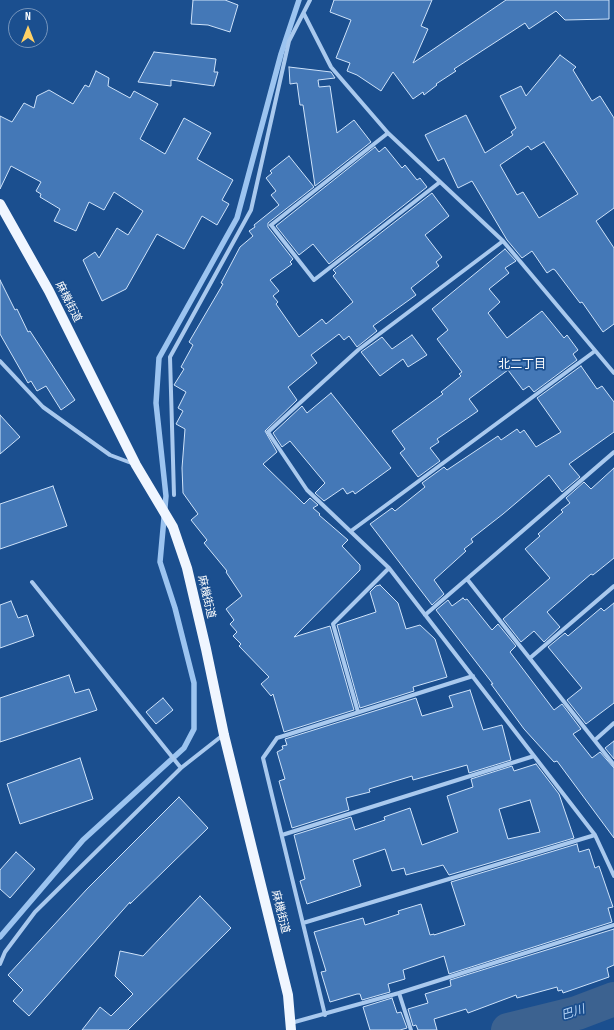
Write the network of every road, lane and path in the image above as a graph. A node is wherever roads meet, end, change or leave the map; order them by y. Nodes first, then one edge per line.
1 (310, 0) edge
2 (304, 14) junction
3 (388, 133) junction
4 (440, 182) junction
5 (0, 204) edge
6 (503, 241) junction
7 (595, 351) junction
8 (0, 361) edge
9 (614, 373) edge
10 (614, 452) edge
11 (136, 465) junction
12 (174, 495) dead end
13 (351, 531) junction
14 (389, 568) junction
15 (467, 579) junction
16 (32, 582) dead end
17 (614, 586) edge
18 (425, 615) junction
19 (530, 658) junction
20 (473, 676) junction
21 (358, 712) junction
22 (614, 723) edge
23 (224, 735) junction
24 (595, 740) junction
25 (534, 756) junction
26 (614, 765) edge
27 (181, 768) junction
28 (282, 835) junction
29 (595, 835) junction
30 (614, 876) edge
31 (303, 923) junction
32 (614, 925) edge
33 (0, 964) edge
34 (399, 993) junction
35 (325, 1014) junction
36 (292, 1028) edge
37 (411, 1030) edge

1 - 2 street
2 - 3 street
2 - 12 street
3 - 4 street
3 - 4 street
4 - 6 street
5 - 11 main road, 麻機街道
6 - 7 street
6 - 13 street
7 - 9 street
7 - 13 street
8 - 11 street
10 - 15 street
11 - 23 main road, 麻機街道
13 - 14 street
14 - 18 street
14 - 21 street
15 - 18 street
15 - 19 street
16 - 27 street
17 - 19 street
18 - 20 street
19 - 24 street
20 - 21 street
20 - 25 street
21 - 28 street
22 - 24 street
23 - 27 street
23 - 36 main road, 麻機街道
24 - 26 street
25 - 28 street
25 - 29 street
27 - 33 street
28 - 31 street
29 - 30 street
29 - 31 street
31 - 35 street
32 - 34 street
34 - 35 street
34 - 37 street
35 - 36 street

